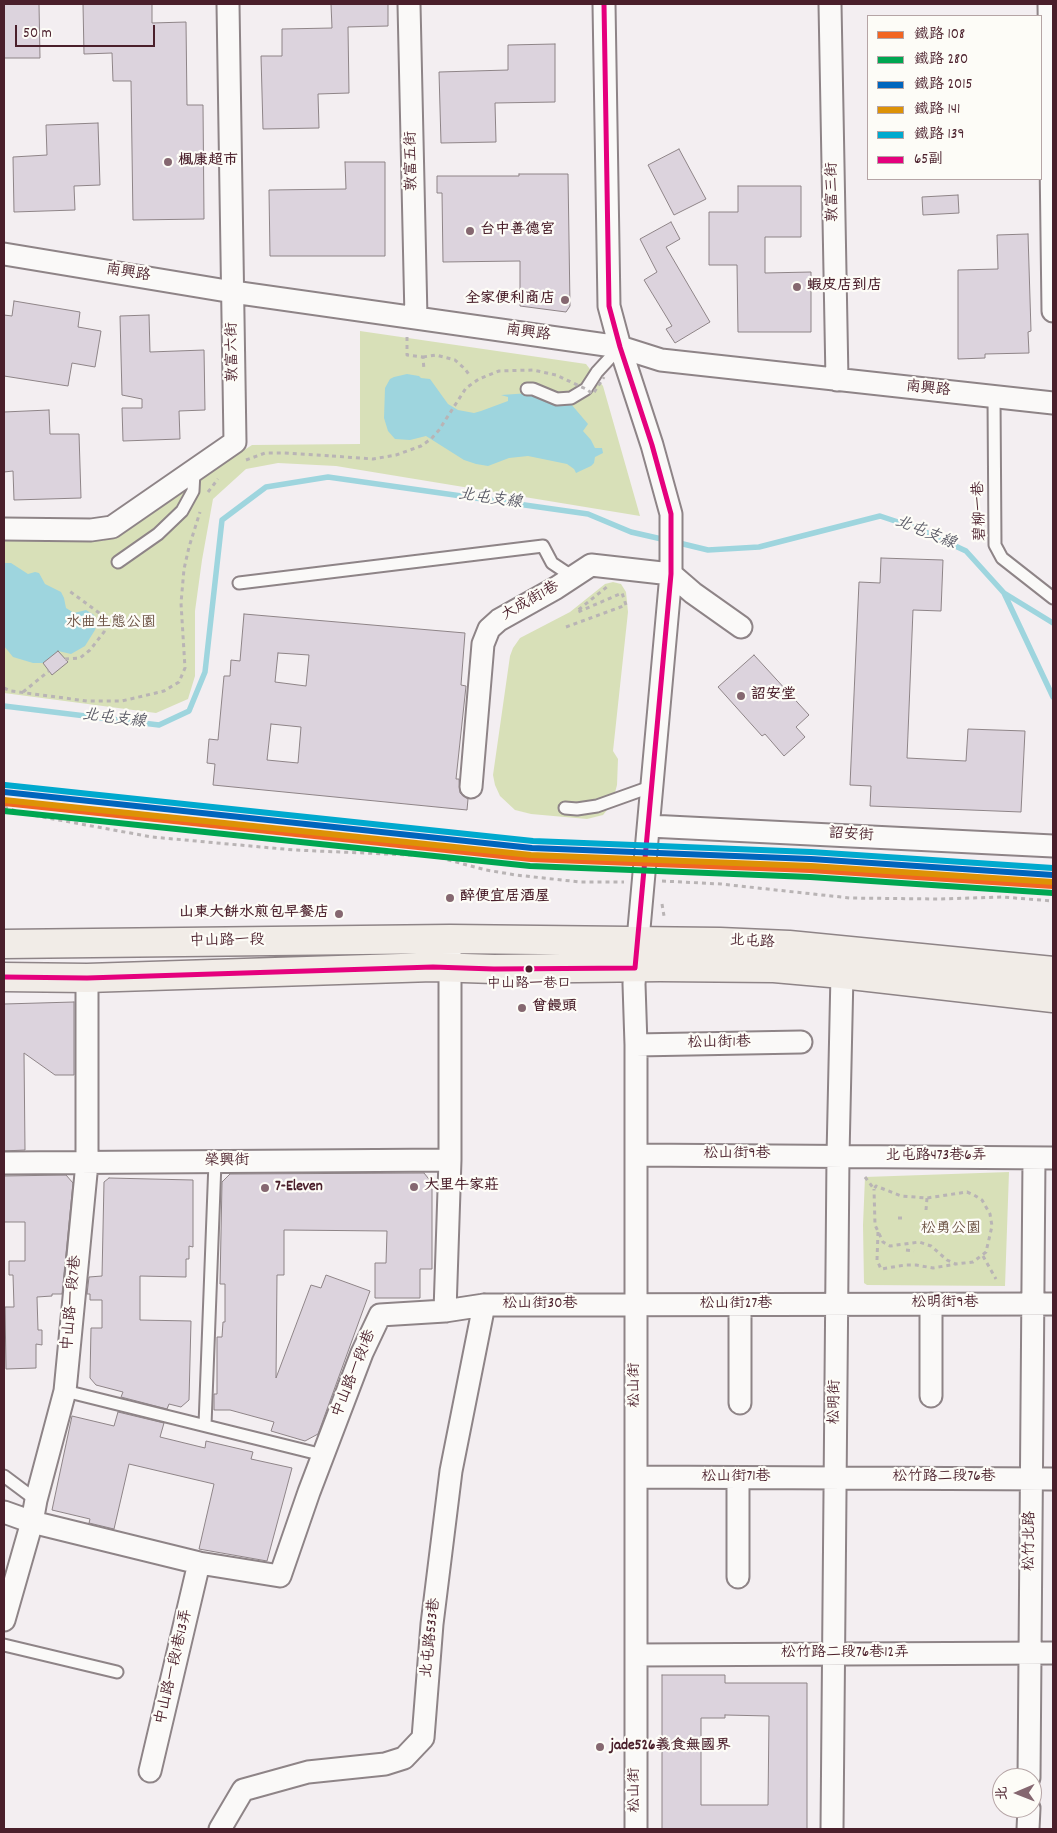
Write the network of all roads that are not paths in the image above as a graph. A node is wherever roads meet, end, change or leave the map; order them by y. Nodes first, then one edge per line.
1 (228, 4) edge
2 (409, 4) edge
3 (604, 4) edge
4 (830, 4) edge
5 (1049, 4) edge
6 (4, 254) edge
7 (233, 292) junction
8 (1053, 311) edge
9 (411, 327) junction
10 (620, 347) junction
11 (837, 380) junction
12 (527, 389) dead end
13 (994, 397) junction
14 (1053, 403) edge
15 (194, 472) junction
16 (4, 529) edge
17 (118, 562) dead end
18 (671, 574) junction
19 (573, 577) junction
20 (239, 583) dead end
21 (1053, 598) edge
22 (740, 627) dead end
23 (652, 786) junction
24 (471, 788) dead end
25 (565, 808) dead end
26 (649, 826) junction
27 (1053, 846) edge
28 (450, 939) junction
29 (637, 941) junction
30 (4, 944) edge
31 (450, 967) junction
32 (635, 968) junction
33 (1053, 971) edge
34 (842, 974) junction
35 (4, 977) edge
36 (87, 978) junction
37 (1053, 998) edge
38 (801, 1042) dead end
39 (636, 1045) junction
40 (636, 1154) junction
41 (838, 1156) junction
42 (1044, 1158) edge
43 (450, 1160) junction
44 (215, 1162) junction
45 (4, 1163) edge
46 (86, 1163) junction
47 (931, 1304) junction
48 (1043, 1304) edge
49 (484, 1305) junction
50 (636, 1305) junction
51 (740, 1305) junction
52 (837, 1305) junction
53 (445, 1311) junction
54 (65, 1392) junction
55 (931, 1396) dead end
56 (740, 1403) dead end
57 (205, 1425) junction
58 (323, 1455) junction
59 (4, 1476) edge
60 (636, 1477) junction
61 (738, 1478) junction
62 (835, 1478) junction
63 (1032, 1479) junction
64 (1053, 1479) edge
65 (36, 1500) junction
66 (4, 1512) edge
67 (32, 1522) junction
68 (199, 1563) junction
69 (738, 1577) dead end
70 (4, 1620) edge
71 (4, 1645) edge
72 (1030, 1653) junction
73 (1053, 1653) edge
74 (833, 1654) junction
75 (636, 1655) junction
76 (117, 1672) dead end
77 (1029, 1768) edge
78 (150, 1771) dead end
79 (220, 1829) edge
80 (636, 1829) edge
81 (832, 1829) edge

1 - 7 street, 敦富六街
2 - 9 street, 敦富五街
3 - 10 street, 松山街
4 - 11 street, 敦富三街
5 - 8 street
6 - 7 street, 南興路
7 - 9 street, 南興路
7 - 15 street, 敦富六街
9 - 10 street, 南興路
10 - 11 street, 南興路
10 - 12 lane
10 - 18 street, 松山街
11 - 13 street, 南興路
13 - 14 street, 南興路
13 - 21 lane, 碧柳一巷
15 - 16 street, 敦富六街
15 - 17 lane
18 - 19 street, 大成街1巷
18 - 22 street
18 - 23 street, 松山街
19 - 20 lane
19 - 24 street, 大成街1巷
23 - 25 lane
23 - 26 street, 松山街
26 - 27 street, 詔安街
26 - 29 street, 松山街
28 - 29 main road, 北屯路
28 - 30 main road, 中山路一段
28 - 31 street
29 - 32 street, 松山街
29 - 33 main road, 北屯路
31 - 32 main road, 北屯路
31 - 36 main road, 中山路一段
31 - 43 street
32 - 34 main road, 北屯路
32 - 39 street, 松山街
34 - 37 main road, 北屯路
34 - 41 street, 松明街
35 - 36 main road, 中山路一段
36 - 46 street, 中山路一段7巷
38 - 39 street, 松山街1巷
39 - 40 street, 松山街
40 - 41 street, 松山街9巷
40 - 50 street, 松山街
41 - 42 street, 北屯路473巷6弄
41 - 52 street, 松明街
42 - 48 street, 北屯路473巷6弄
43 - 44 street, 榮興街
43 - 53 street
44 - 46 street, 榮興街
44 - 57 lane
45 - 46 street, 榮興街
46 - 54 street, 中山路一段7巷
47 - 48 street, 松明街9巷
47 - 52 street, 松明街9巷
47 - 55 street
48 - 63 street, 松竹北路
49 - 50 street, 松山街30巷
49 - 53 street, 松山街30巷
49 - 79 street, 北屯路533巷
50 - 51 street, 松山街27巷
50 - 60 street, 松山街
51 - 52 street, 松山街27巷
51 - 56 street
52 - 62 street, 松明街
53 - 58 street, 中山路一段1巷
54 - 57 lane
54 - 65 street, 中山路一段7巷
57 - 58 lane
58 - 68 street, 中山路一段1巷
59 - 65 lane
60 - 61 street, 松山街71巷
60 - 75 street, 松山街
61 - 62 street, 松山街71巷
61 - 69 street
62 - 63 street, 松竹路二段76巷
62 - 74 street, 松明街
63 - 64 street, 松竹路二段76巷
63 - 72 street, 松竹北路
65 - 67 street, 中山路一段7巷
66 - 67 street, 中山路一段1巷
67 - 68 street, 中山路一段1巷
67 - 70 street, 中山路一段7巷
68 - 78 street, 中山路一段1巷13弄
71 - 76 lane
72 - 73 street, 松竹路二段76巷12弄
72 - 74 street, 松竹路二段76巷12弄
72 - 77 street, 松竹北路
74 - 75 street, 松竹路二段76巷12弄
74 - 81 street, 松明街
75 - 80 street, 松山街

